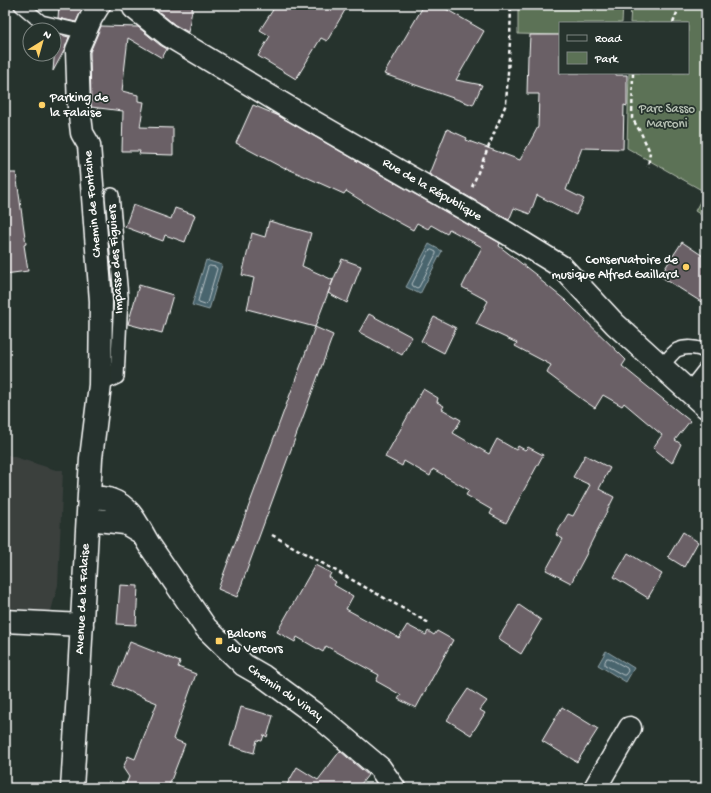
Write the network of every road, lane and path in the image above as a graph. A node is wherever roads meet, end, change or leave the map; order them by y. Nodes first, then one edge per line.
1 (21, 5) edge
2 (99, 5) edge
3 (132, 5) edge
4 (511, 5) edge
5 (680, 5) edge
6 (673, 22) edge
7 (85, 32) junction
8 (633, 74) edge
9 (648, 167) dead end
10 (112, 195) dead end
11 (463, 208) junction
12 (706, 352) edge
13 (661, 367) junction
14 (706, 368) edge
15 (100, 385) junction
16 (688, 391) junction
17 (706, 407) edge
18 (97, 410) joint
19 (89, 497) junction
20 (88, 519) junction
21 (142, 533) junction
22 (272, 535) dead end
23 (5, 621) edge
24 (429, 623) dead end
25 (82, 625) junction
26 (630, 728) dead end
27 (72, 788) edge
28 (394, 788) edge
29 (595, 788) edge

1 - 7 lane
2 - 7 street, Chemin de Fontaine
3 - 11 street, Rue de la République
4 - 11 path
5 - 6 path
7 - 15 street, Chemin de Fontaine
8 - 9 path
10 - 15 lane, Impasse des Figuiers
11 - 13 street, Rue de la République
12 - 13 lane
13 - 16 street, Rue de la République
14 - 16 lane
15 - 18 street, Chemin de Fontaine
16 - 17 street, Rue de la République
18 - 19 street, Avenue de la Falaise
19 - 20 street, Avenue de la Falaise
19 - 21 street, Chemin du Vinay
20 - 21 street, Chemin du Vinay
20 - 25 street, Avenue de la Falaise
21 - 28 street, Chemin du Vinay
22 - 24 path
23 - 25 street
25 - 27 street, Avenue de la Falaise
26 - 29 street

